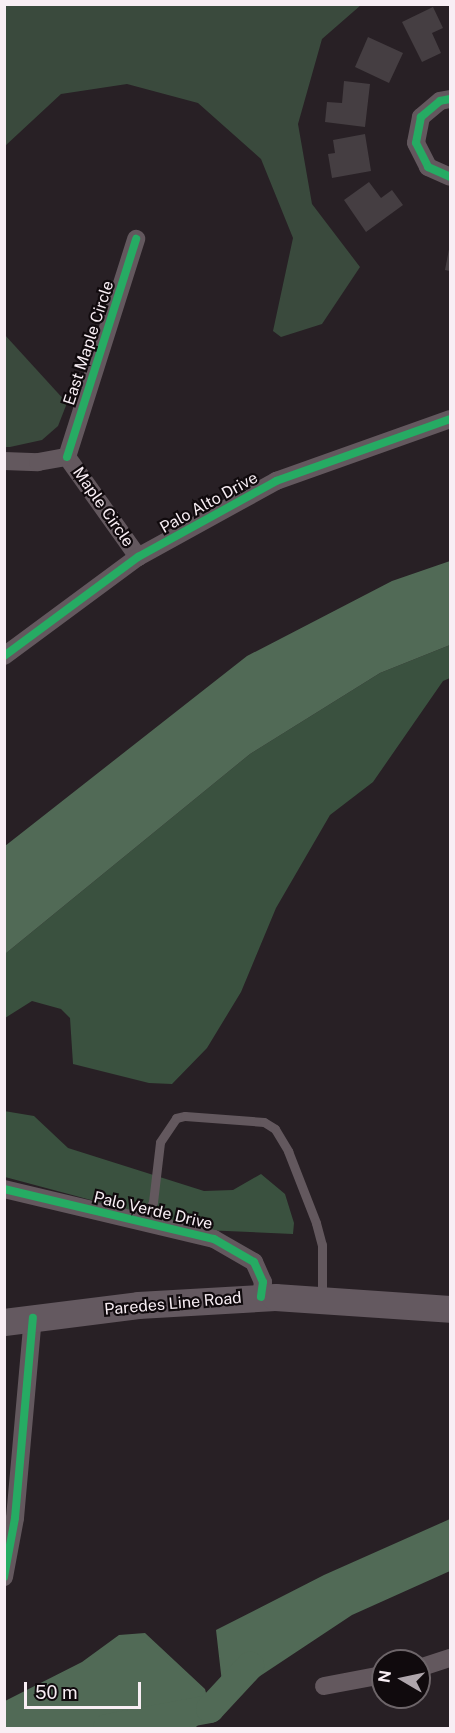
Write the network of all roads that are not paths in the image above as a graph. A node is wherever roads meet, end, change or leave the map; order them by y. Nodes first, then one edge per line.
1 (450, 99) edge
2 (450, 177) edge
3 (136, 238) dead end
4 (450, 419) edge
5 (68, 457) junction
6 (4, 461) edge
7 (138, 557) junction
8 (4, 656) edge
9 (4, 1189) edge
10 (142, 1222) junction
11 (261, 1297) junction
12 (322, 1298) junction
13 (450, 1309) edge
14 (33, 1318) junction
15 (4, 1322) edge
16 (4, 1577) edge
17 (450, 1658) edge
18 (431, 1664) edge
19 (371, 1677) edge
20 (324, 1686) dead end

1 - 2 street
3 - 5 street, East Maple Circle
4 - 7 street, Palo Alto Drive
5 - 6 street
5 - 7 street, Maple Circle
7 - 8 street, Palo Alto Drive
9 - 10 street, Palo Verde Drive
10 - 11 street, Palo Verde Drive
10 - 12 lane
11 - 12 main road, Paredes Line Road
11 - 14 main road, Paredes Line Road
12 - 13 main road, Paredes Line Road
14 - 15 main road, Paredes Line Road
14 - 16 street
17 - 18 street
19 - 20 street

